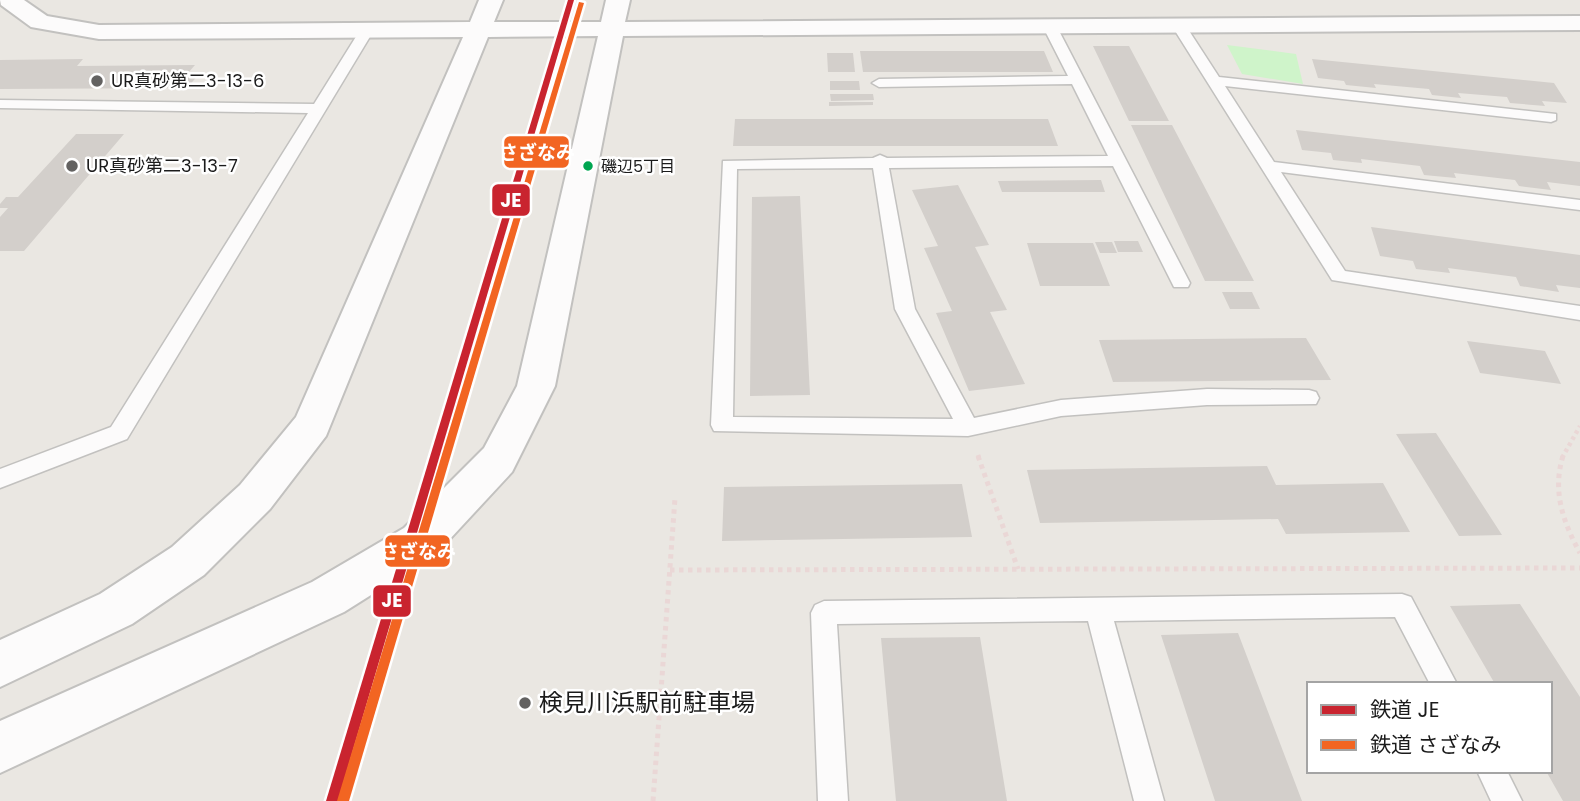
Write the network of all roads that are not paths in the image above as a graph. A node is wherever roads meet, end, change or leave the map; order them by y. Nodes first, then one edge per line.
1 (9, 0) edge
2 (485, 14) edge
3 (615, 15) edge
4 (1580, 23) edge
5 (1178, 26) junction
6 (1050, 27) junction
7 (367, 30) junction
8 (1077, 80) junction
9 (1214, 81) junction
10 (879, 83) dead end
11 (0, 104) edge
12 (319, 109) junction
13 (1551, 117) dead end
14 (880, 160) junction
15 (1118, 160) junction
16 (1269, 166) junction
17 (1580, 205) edge
18 (1181, 283) dead end
19 (1580, 313) edge
20 (1309, 398) dead end
21 (968, 428) junction
22 (0, 479) edge
23 (1098, 610) junction
24 (0, 664) edge
25 (1443, 682) edge
26 (0, 747) edge
27 (1492, 773) edge
28 (834, 801) edge
29 (1149, 801) edge
30 (1507, 801) edge

1 - 7 street
2 - 3 street
2 - 7 street
2 - 24 street
3 - 6 street
3 - 26 street
4 - 5 street
5 - 6 street
5 - 9 lane
6 - 8 lane
7 - 12 lane
8 - 10 lane
8 - 15 lane
9 - 13 lane
9 - 16 lane
11 - 12 lane
12 - 22 lane
14 - 15 lane
14 - 21 lane
14 - 21 lane
15 - 18 lane
16 - 17 lane
16 - 19 lane
20 - 21 lane
23 - 25 lane
23 - 28 lane
23 - 29 lane
27 - 30 lane

